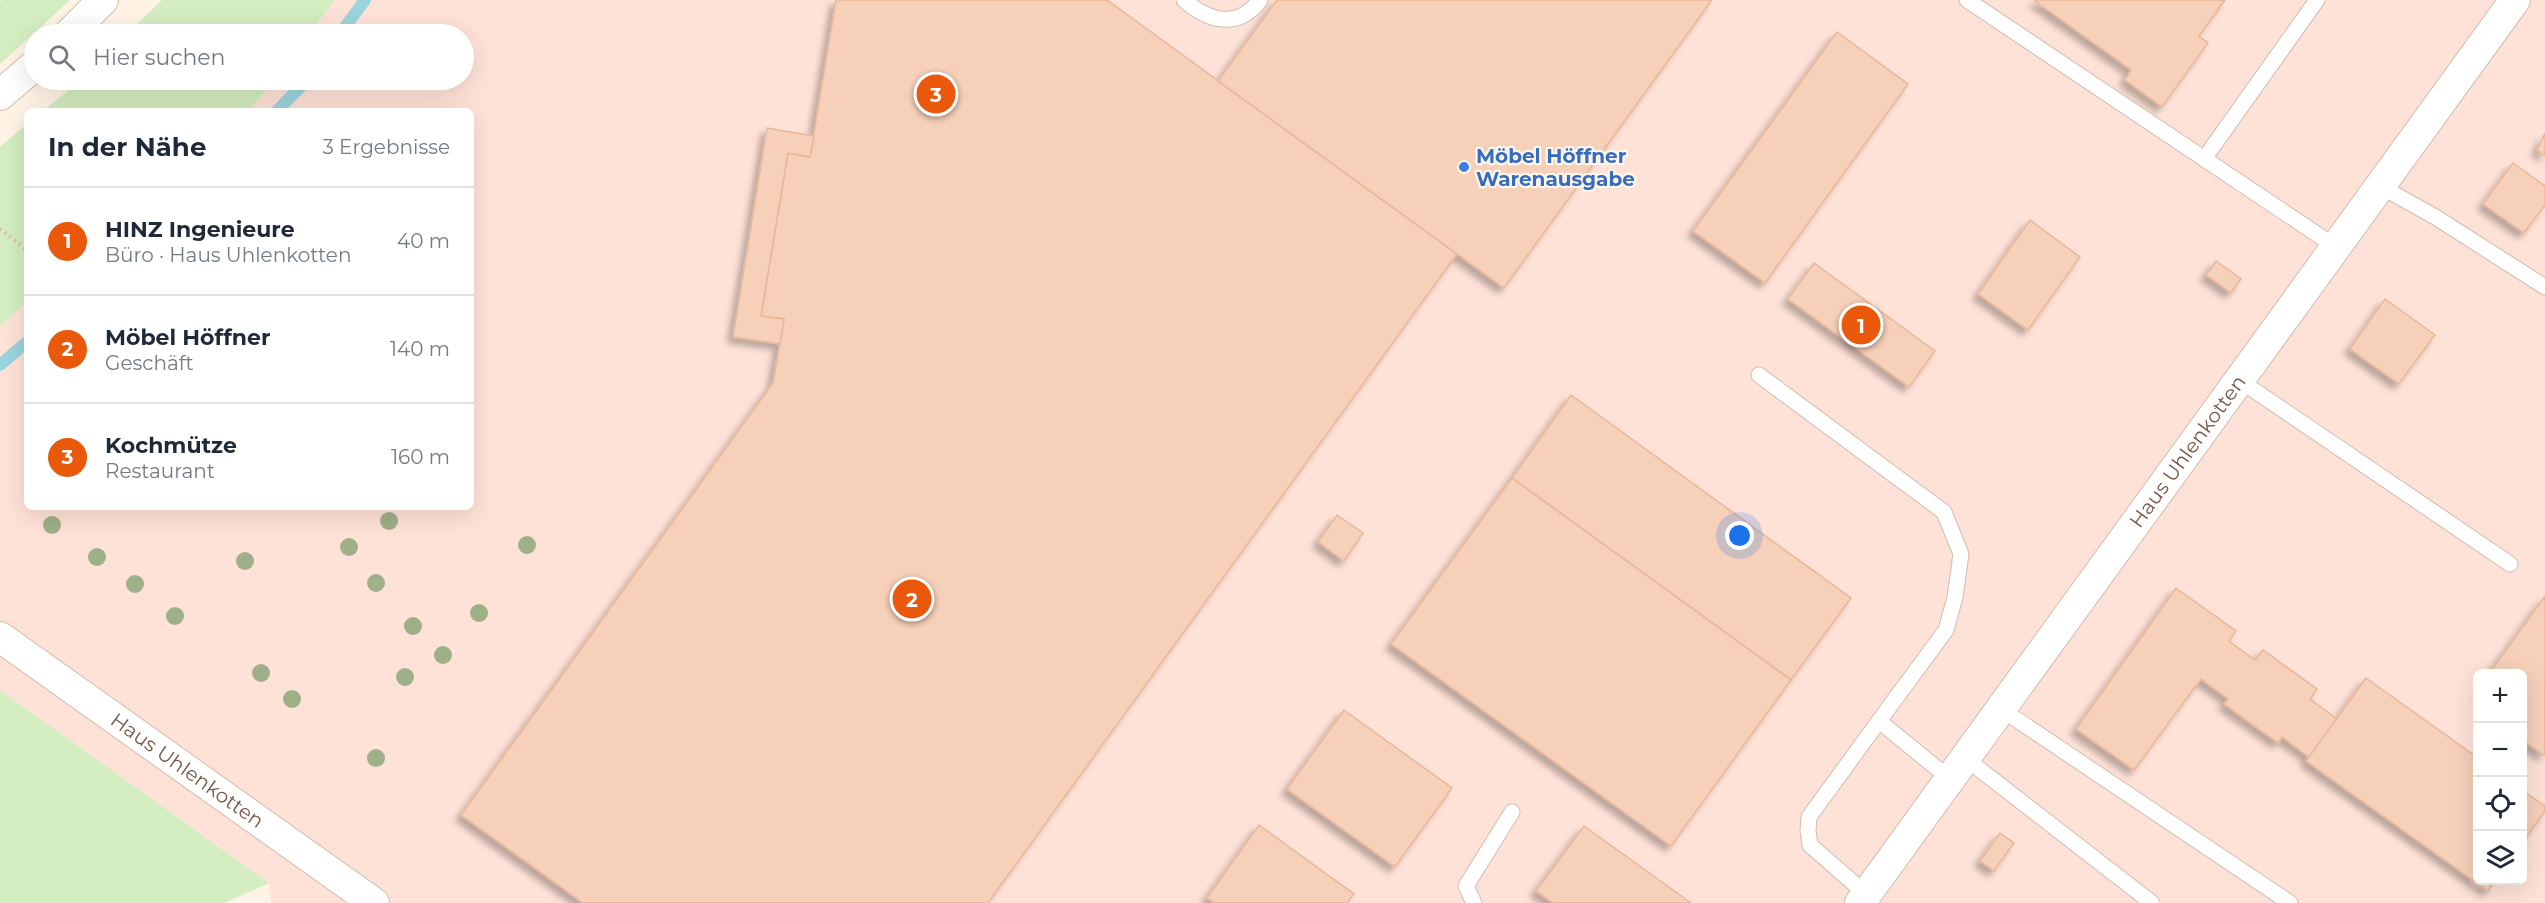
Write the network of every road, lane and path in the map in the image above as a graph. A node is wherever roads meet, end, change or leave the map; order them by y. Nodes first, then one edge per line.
1 (103, 0) edge
2 (1184, 0) edge
3 (1260, 0) edge
4 (1967, 0) edge
5 (2317, 0) edge
6 (2515, 0) edge
7 (79, 24) edge
8 (24, 75) edge
9 (0, 95) edge
10 (2204, 159) junction
11 (2380, 186) junction
12 (0, 229) edge
13 (2336, 247) junction
14 (24, 248) edge
15 (2545, 287) edge
16 (1759, 375) dead end
17 (2239, 380) junction
18 (2510, 564) dead end
19 (0, 637) edge
20 (2001, 709) junction
21 (1879, 721) junction
22 (1957, 768) junction
23 (1512, 812) dead end
24 (1863, 898) edge
25 (374, 903) edge
26 (1474, 903) edge
27 (2152, 903) edge
28 (2290, 903) edge

1 - 7 street
2 - 3 lane
4 - 10 lane
5 - 10 lane
6 - 11 street, Haus Uhlenkotten
8 - 9 street
10 - 13 lane
11 - 13 street, Haus Uhlenkotten
11 - 15 lane
12 - 14 path
13 - 17 street, Haus Uhlenkotten
16 - 21 lane
17 - 18 lane
17 - 20 street, Haus Uhlenkotten
19 - 25 street, Haus Uhlenkotten
20 - 22 street, Haus Uhlenkotten
20 - 28 lane
21 - 22 lane
21 - 24 lane
22 - 24 street, Haus Uhlenkotten
22 - 27 lane
23 - 26 lane

